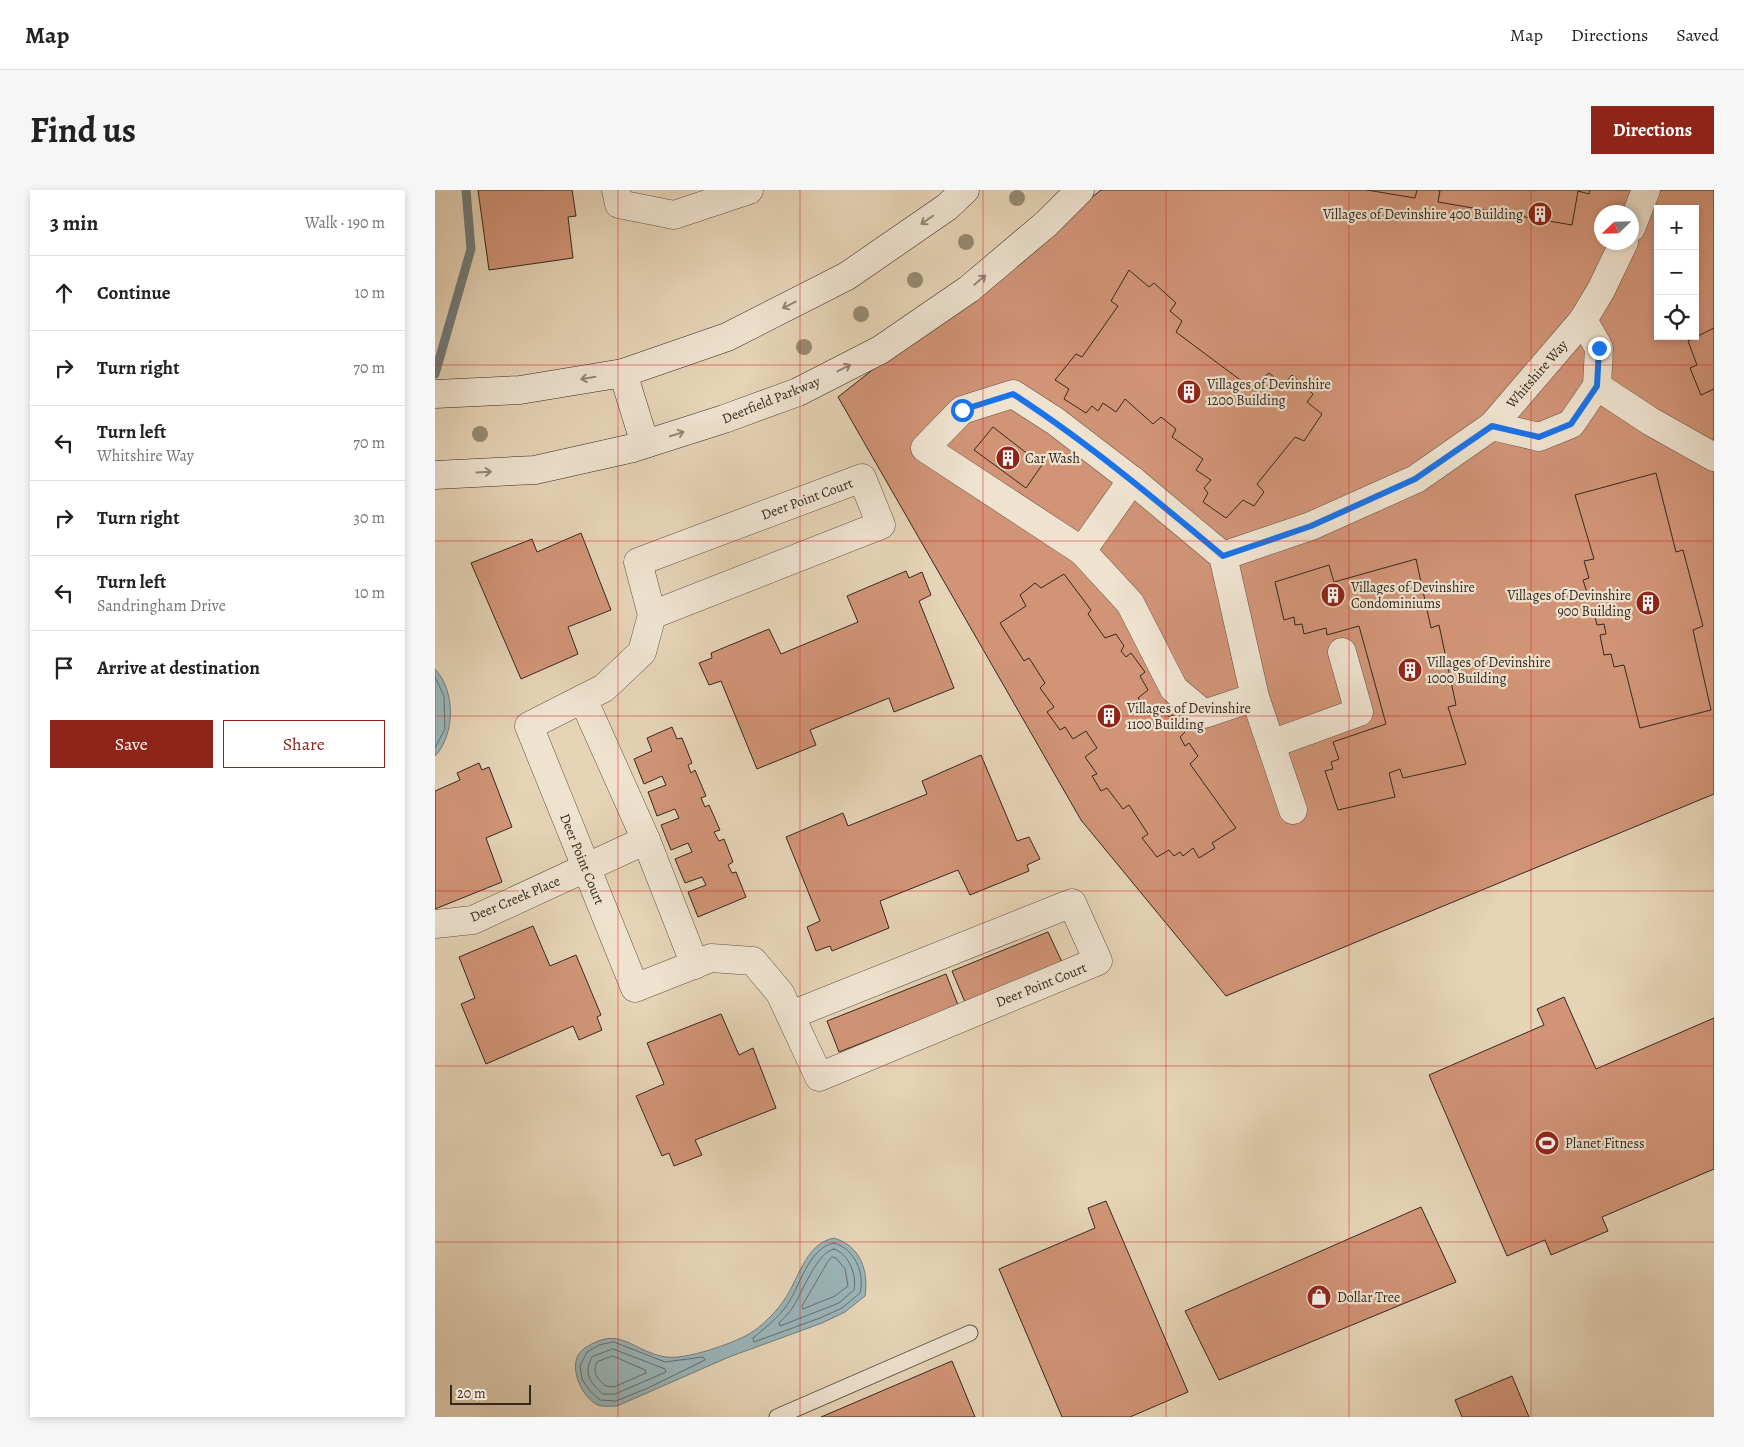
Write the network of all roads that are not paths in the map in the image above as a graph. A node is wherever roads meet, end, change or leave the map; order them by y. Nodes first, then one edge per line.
1 (615, 190) edge
2 (749, 190) edge
3 (965, 190) edge
4 (1080, 190) edge
5 (1646, 190) edge
6 (1639, 208) edge
7 (1620, 250) edge
8 (1583, 320) junction
9 (623, 373) junction
10 (1597, 386) junction
11 (435, 394) edge
12 (1492, 426) junction
13 (645, 444) junction
14 (1714, 457) edge
15 (435, 475) edge
16 (1132, 480) junction
17 (1081, 551) junction
18 (1223, 556) junction
19 (652, 615) junction
20 (1342, 652) dead end
21 (1255, 697) junction
22 (583, 699) junction
23 (1271, 744) junction
24 (1293, 810) dead end
25 (646, 840) junction
26 (586, 867) junction
27 (435, 924) edge
28 (695, 965) junction
29 (791, 1015) junction
30 (970, 1333) dead end
31 (777, 1417) edge

1 - 2 street
3 -> 9 street
13 -> 4 street, Deerfield Parkway
5 - 6 street
7 - 8 street, Whitshire Way
8 - 10 street
8 - 12 street, Whitshire Way
9 -> 11 street
9 - 13 street
10 - 12 street
10 - 14 street
12 - 18 street, Whitshire Way
15 -> 13 street, Deerfield Parkway
16 - 17 street
16 - 17 street
16 - 18 street
17 - 21 street
18 - 21 street
19 - 19 street, Deer Point Court
19 - 22 street, Deer Point Court
20 - 23 street
21 - 23 street
22 - 25 street
22 - 26 street, Deer Point Court
23 - 24 street
25 - 26 street, Deer Creek Place
25 - 28 street
26 - 27 street, Deer Creek Place
26 - 28 street, Deer Point Court
28 - 29 street, Deer Point Court
29 - 29 street, Deer Point Court
30 - 31 lane

